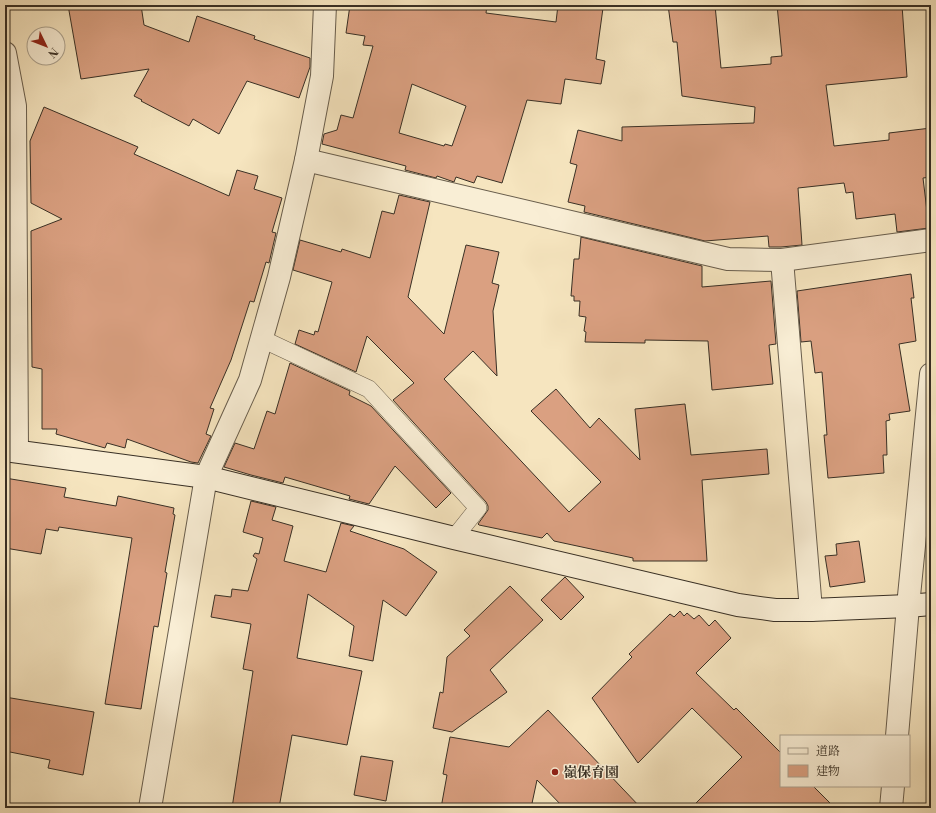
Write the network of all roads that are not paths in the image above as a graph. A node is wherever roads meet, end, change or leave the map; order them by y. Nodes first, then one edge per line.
1 (325, 5) edge
2 (5, 53) edge
3 (306, 160) junction
4 (931, 240) edge
5 (782, 260) junction
6 (262, 339) junction
7 (931, 374) edge
8 (11, 451) edge
9 (206, 477) junction
10 (454, 538) junction
11 (931, 604) edge
12 (908, 606) junction
13 (811, 610) junction
14 (897, 735) edge
15 (893, 787) edge
16 (150, 808) edge
17 (891, 808) edge

1 - 3 street
2 - 8 street
3 - 5 street
3 - 6 street
4 - 5 street
5 - 13 street
6 - 9 street
6 - 10 lane
7 - 12 street
8 - 9 street
9 - 10 street
9 - 16 street
10 - 13 street
11 - 12 street
12 - 13 street
12 - 14 street
15 - 17 street

